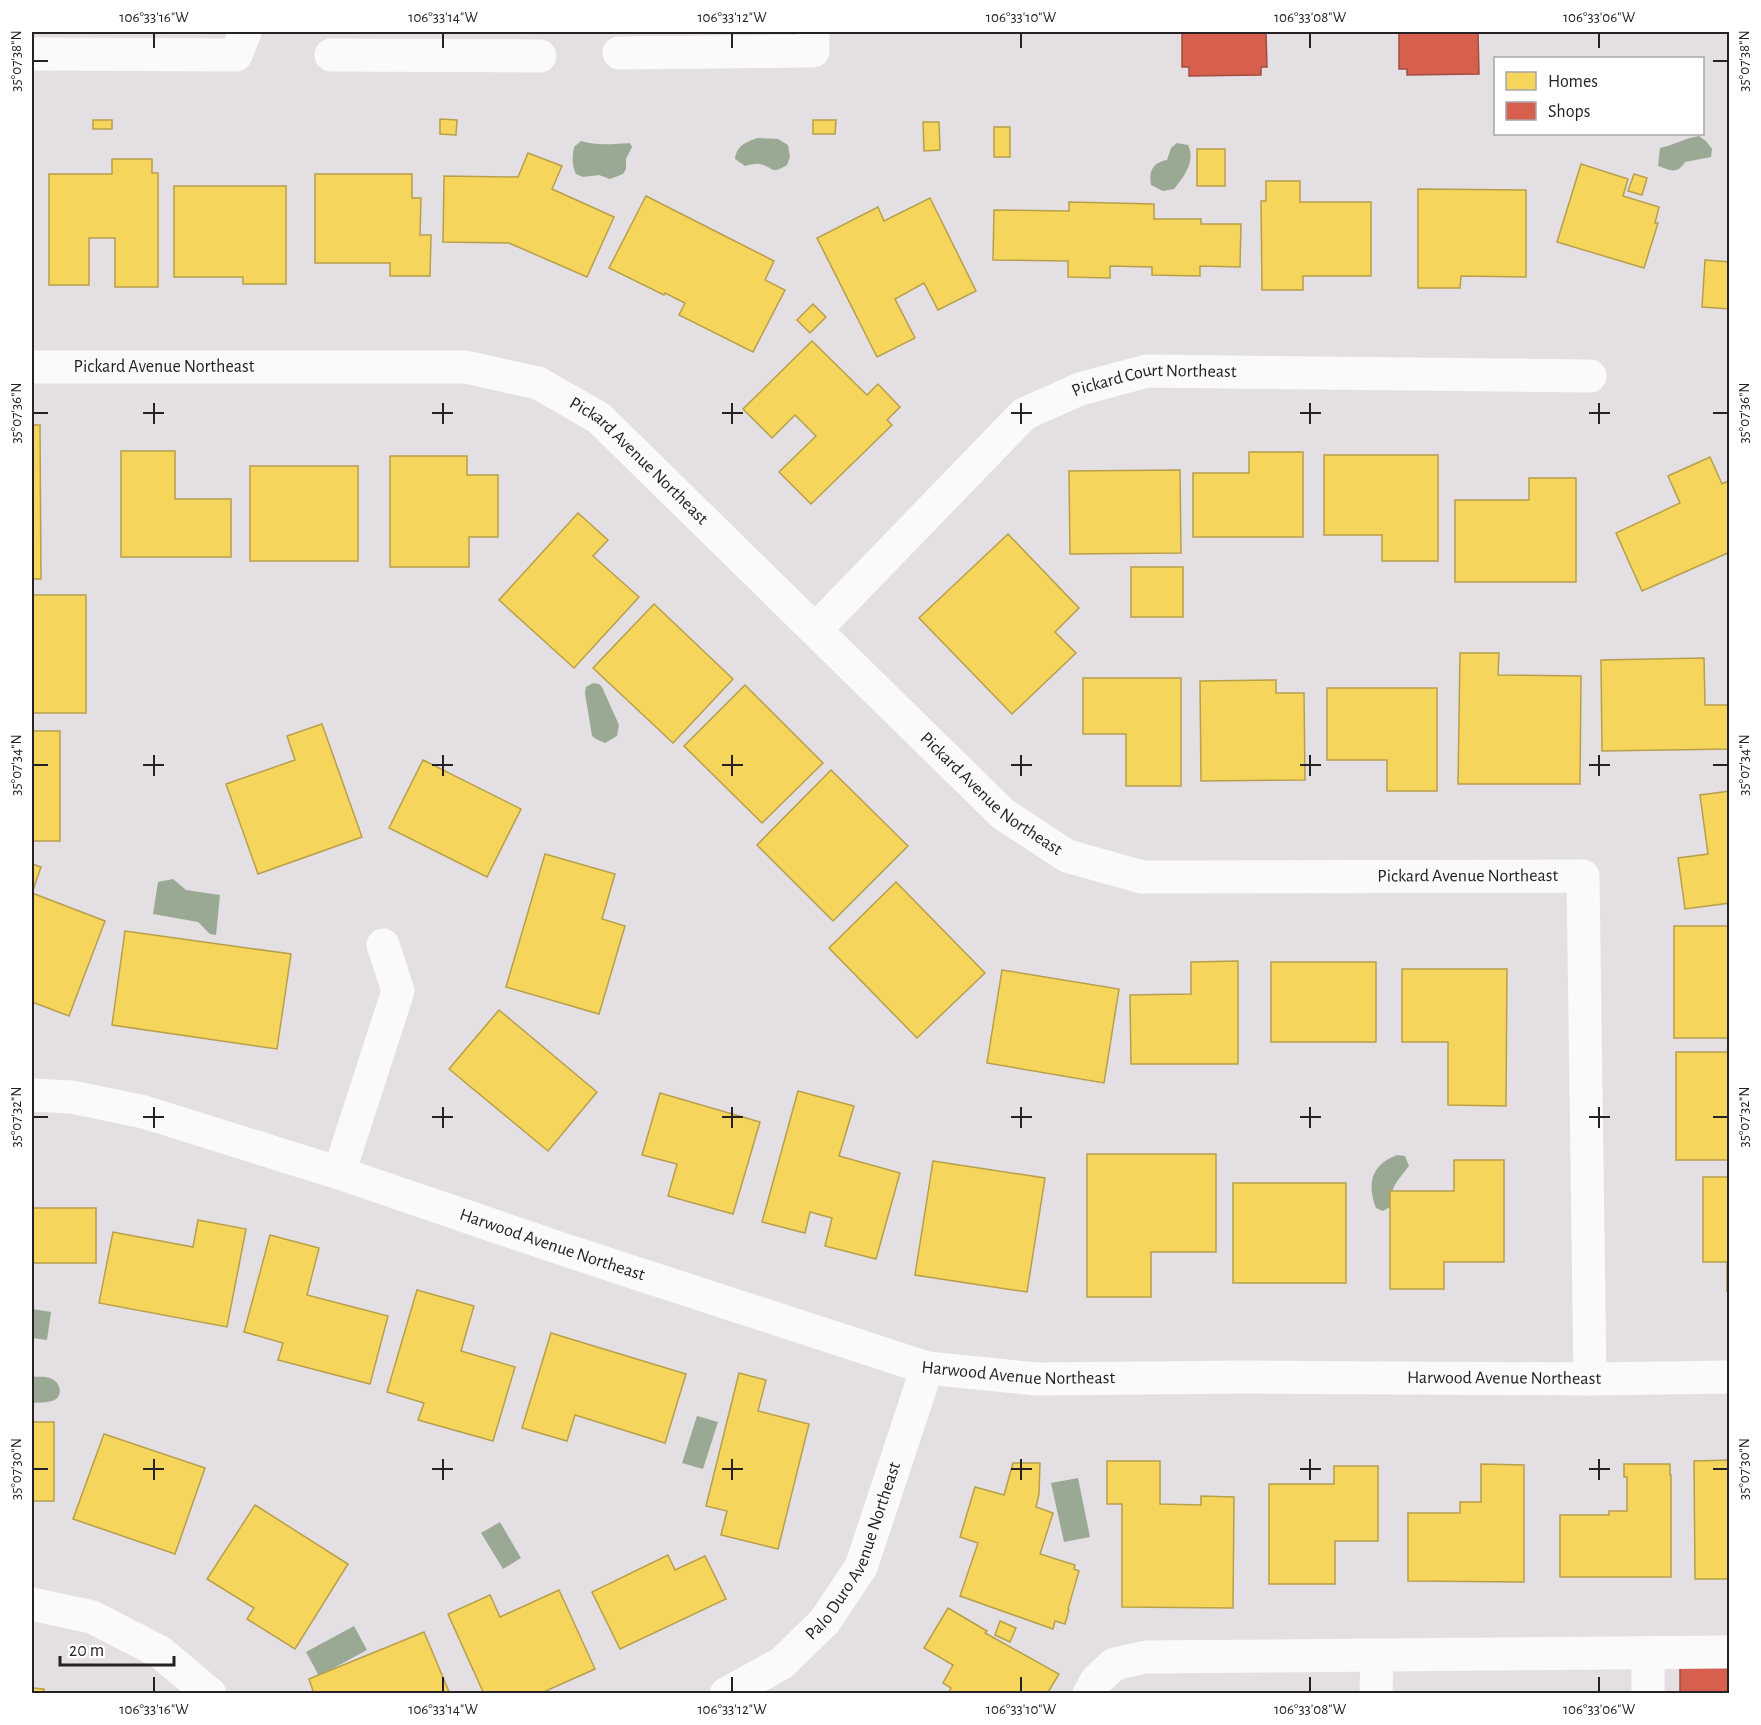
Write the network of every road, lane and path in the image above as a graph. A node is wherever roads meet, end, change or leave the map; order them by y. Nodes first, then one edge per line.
1 (245, 32) edge
2 (813, 32) edge
3 (428, 43) edge
4 (619, 53) dead end
5 (32, 54) edge
6 (331, 55) dead end
7 (540, 56) dead end
8 (32, 367) edge
9 (1590, 376) dead end
10 (816, 628) junction
11 (383, 945) dead end
12 (32, 1095) edge
13 (339, 1173) junction
14 (927, 1368) junction
15 (1730, 1377) edge
16 (1590, 1379) junction
17 (32, 1604) edge
18 (1730, 1652) edge
19 (1648, 1653) junction
20 (1377, 1655) junction
21 (210, 1694) edge
22 (726, 1694) edge
23 (1089, 1694) edge
24 (1376, 1694) edge
25 (1648, 1694) edge

1 - 5 street
2 - 4 street
3 - 6 street
3 - 7 street
8 - 10 street, Pickard Avenue Northeast
9 - 10 street, Pickard Court Northeast
10 - 16 street, Pickard Avenue Northeast
11 - 13 street
12 - 13 street, Harwood Avenue Northeast
13 - 14 street, Harwood Avenue Northeast
14 - 16 street, Harwood Avenue Northeast
14 - 22 street, Palo Duro Avenue Northeast
15 - 16 street, Harwood Avenue Northeast
17 - 21 street
18 - 19 street
19 - 20 street
19 - 25 street
20 - 23 street
20 - 24 street

